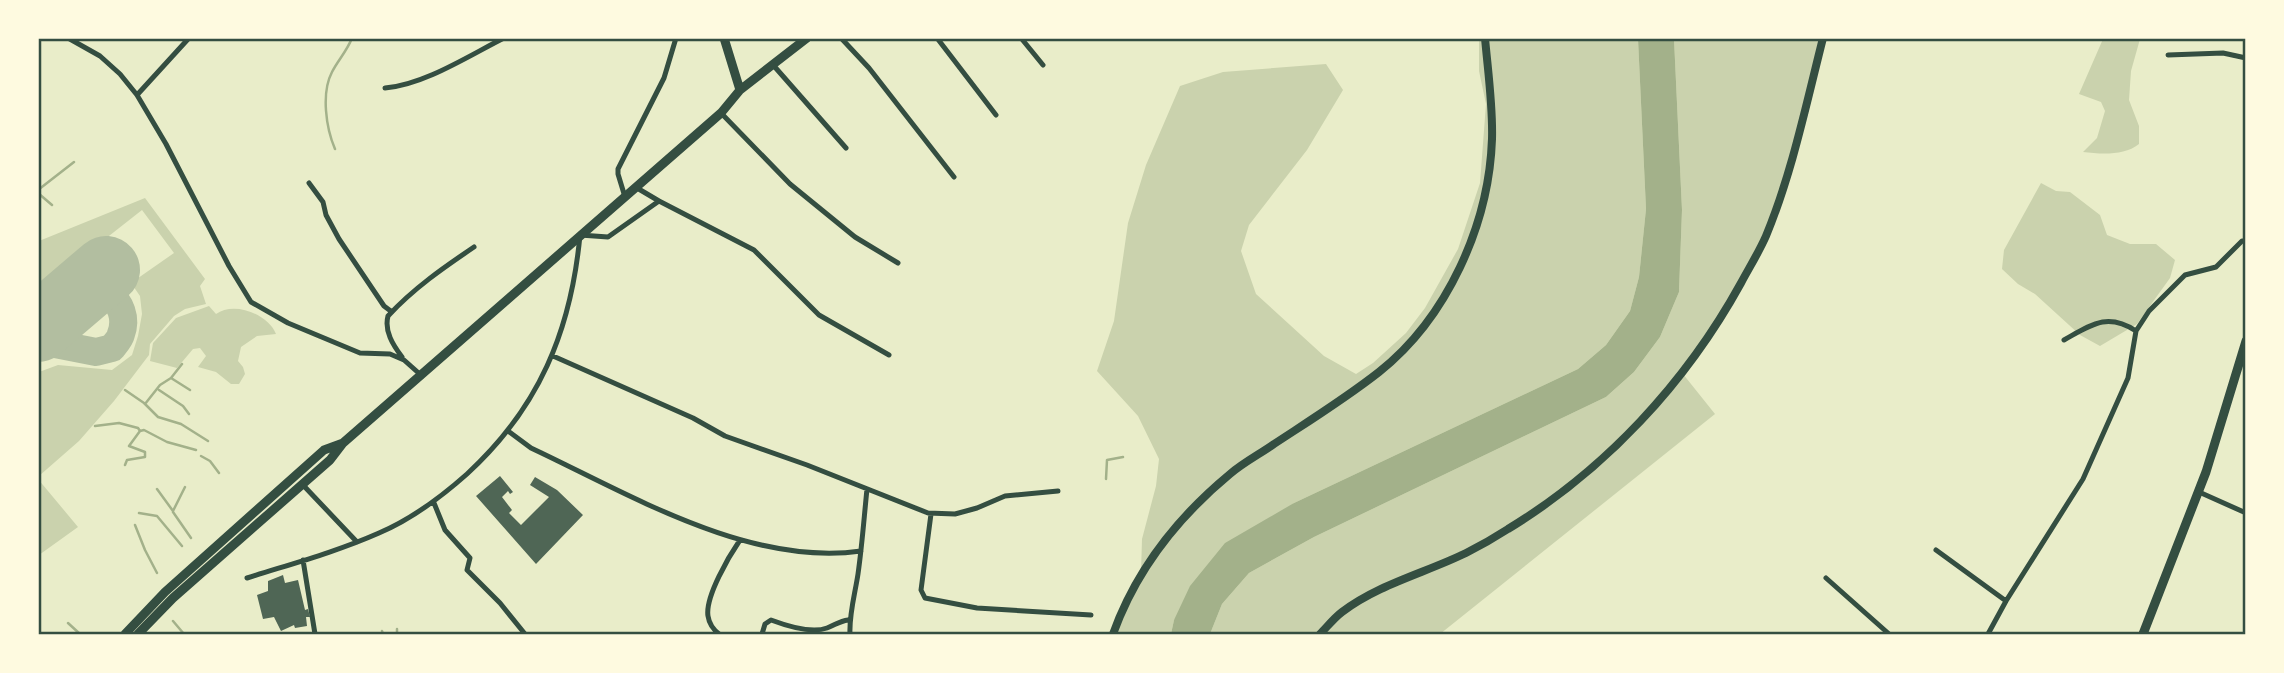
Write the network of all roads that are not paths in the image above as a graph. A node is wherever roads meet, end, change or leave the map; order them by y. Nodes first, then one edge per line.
1 (68, 38) edge
2 (189, 38) edge
3 (504, 38) edge
4 (676, 38) edge
5 (724, 38) edge
6 (807, 38) edge
7 (841, 38) edge
8 (937, 38) edge
9 (1021, 38) edge
10 (1485, 38) edge
11 (1822, 38) edge
12 (2168, 55) dead end
13 (2245, 58) edge
14 (1043, 65) dead end
15 (774, 66) junction
16 (385, 88) dead end
17 (740, 90) junction
18 (136, 95) junction
19 (721, 113) junction
20 (996, 116) dead end
21 (846, 148) dead end
22 (954, 177) dead end
23 (309, 183) dead end
24 (637, 188) junction
25 (625, 197) junction
26 (659, 201) junction
27 (580, 235) junction
28 (2245, 241) edge
29 (474, 247) dead end
30 (898, 262) dead end
31 (392, 312) junction
32 (2136, 331) junction
33 (2064, 340) dead end
34 (2245, 341) edge
35 (889, 355) dead end
36 (553, 356) junction
37 (404, 360) junction
38 (422, 376) junction
39 (508, 431) junction
40 (343, 443) junction
41 (303, 485) junction
42 (867, 489) junction
43 (1058, 491) dead end
44 (2199, 492) junction
45 (434, 503) junction
46 (2245, 513) edge
47 (931, 514) junction
48 (740, 540) junction
49 (356, 542) junction
50 (1936, 550) dead end
51 (861, 551) junction
52 (303, 560) junction
53 (247, 578) dead end
54 (1826, 578) dead end
55 (2006, 601) junction
56 (1091, 615) dead end
57 (848, 620) junction
58 (125, 635) edge
59 (138, 635) edge
60 (315, 635) edge
61 (525, 635) edge
62 (719, 635) edge
63 (762, 635) edge
64 (850, 635) edge
65 (1113, 635) edge
66 (1320, 635) edge
67 (1889, 635) edge
68 (1988, 635) edge
69 (2143, 635) edge

1 - 18 street
2 - 18 street
3 - 16 street
4 - 25 street
5 - 17 main road
6 - 15 main road
7 - 22 street
8 - 20 street
9 - 14 street
10 - 65 main road
11 - 66 main road
12 - 13 street
15 - 17 main road
15 - 21 street
17 - 19 main road
18 - 37 street
19 - 24 main road
19 - 30 street
23 - 31 street
24 - 25 main road
24 - 26 street
25 - 27 main road
26 - 27 street
26 - 35 street
27 - 36 street
27 - 38 main road
28 - 32 street
29 - 31 street
31 - 37 street
32 - 33 street
32 - 55 street
34 - 44 main road
36 - 39 street
36 - 42 street
37 - 38 street
38 - 40 main road
39 - 45 street
39 - 48 street
40 - 41 main road
40 - 58 main road
41 - 49 street
41 - 59 main road
42 - 47 street
42 - 51 street
43 - 47 street
44 - 46 street
44 - 69 main road
45 - 49 street
45 - 61 street
47 - 56 street
48 - 51 street
48 - 62 street
49 - 52 street
50 - 55 street
51 - 57 street
52 - 53 street
52 - 60 street
54 - 67 street
55 - 68 street
57 - 63 street
57 - 64 street

